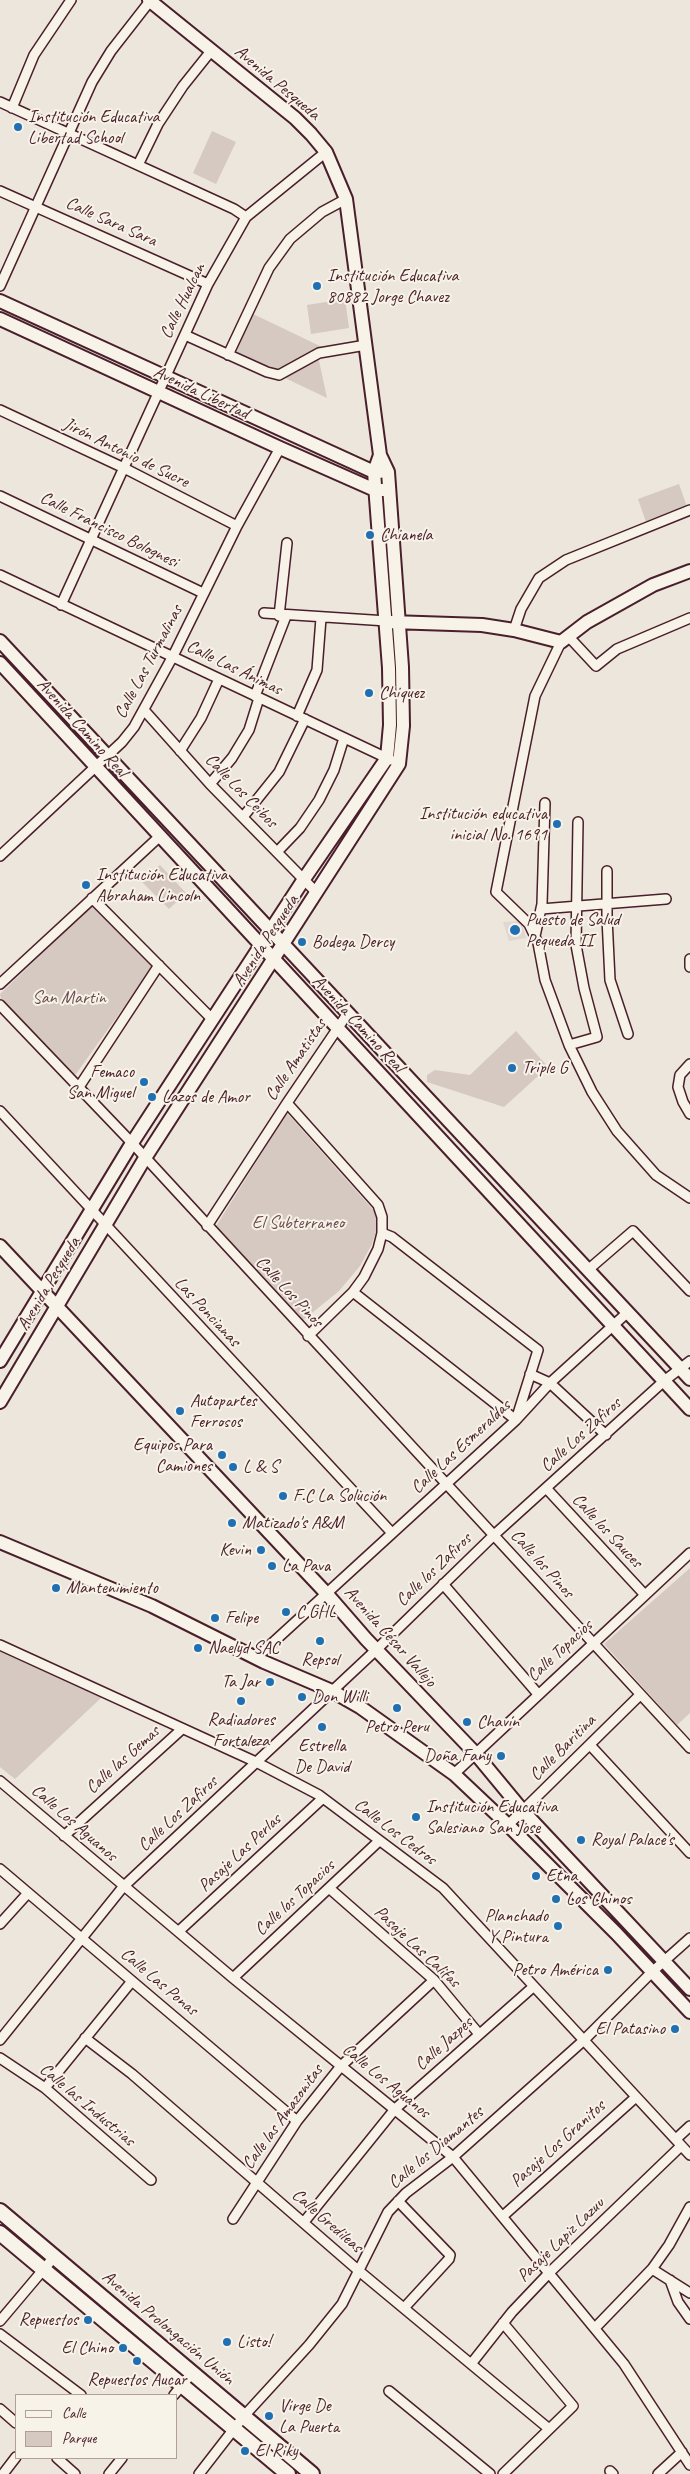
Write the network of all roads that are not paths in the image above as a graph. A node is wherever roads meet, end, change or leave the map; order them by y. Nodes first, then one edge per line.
1 (71, 0) edge
2 (149, 1) edge
3 (211, 50) junction
4 (0, 102) edge
5 (12, 108) junction
6 (70, 134) junction
7 (326, 152) junction
8 (138, 165) junction
9 (0, 191) edge
10 (346, 200) junction
11 (36, 207) junction
12 (246, 217) junction
13 (208, 284) junction
14 (0, 286) edge
15 (0, 301) edge
16 (0, 319) edge
17 (185, 335) junction
18 (366, 345) junction
19 (228, 355) junction
20 (165, 378) junction
21 (159, 392) junction
22 (0, 410) edge
23 (280, 448) junction
24 (380, 455) junction
25 (124, 468) junction
26 (374, 472) junction
27 (388, 472) junction
28 (375, 490) junction
29 (389, 490) junction
30 (0, 496) edge
31 (690, 510) edge
32 (237, 526) junction
33 (92, 540) junction
34 (287, 543) dead end
35 (394, 548) junction
36 (380, 549) junction
37 (690, 571) edge
38 (0, 575) edge
39 (203, 593) junction
40 (61, 605) junction
41 (264, 613) dead end
42 (282, 616) junction
43 (321, 618) junction
44 (690, 618) edge
45 (393, 622) junction
46 (514, 630) junction
47 (565, 639) junction
48 (0, 641) edge
49 (173, 656) junction
50 (0, 663) edge
51 (219, 679) junction
52 (257, 697) junction
53 (144, 710) junction
54 (301, 718) junction
55 (344, 738) junction
56 (180, 750) junction
57 (106, 756) junction
58 (393, 761) junction
59 (94, 767) junction
60 (210, 784) junction
61 (545, 803) dead end
62 (243, 818) junction
63 (578, 822) dead end
64 (159, 837) junction
65 (277, 852) junction
66 (0, 856) edge
67 (607, 871) dead end
68 (304, 879) junction
69 (317, 893) junction
70 (92, 898) junction
71 (666, 899) dead end
72 (607, 905) junction
73 (576, 908) junction
74 (541, 909) junction
75 (271, 930) junction
76 (535, 936) junction
77 (284, 945) junction
78 (260, 946) junction
79 (690, 959) edge
80 (274, 961) junction
81 (159, 966) junction
82 (690, 967) edge
83 (0, 984) edge
84 (0, 1005) edge
85 (348, 1013) junction
86 (212, 1019) junction
87 (338, 1027) junction
88 (628, 1034) dead end
89 (197, 1042) junction
90 (569, 1046) junction
91 (213, 1054) junction
92 (690, 1064) edge
93 (79, 1087) junction
94 (287, 1103) junction
95 (0, 1111) edge
96 (690, 1114) edge
97 (132, 1144) junction
98 (145, 1158) junction
99 (690, 1198) edge
100 (91, 1211) junction
101 (105, 1225) junction
102 (207, 1226) junction
103 (382, 1233) junction
104 (0, 1246) edge
105 (589, 1269) junction
106 (690, 1291) edge
107 (353, 1292) junction
108 (43, 1293) junction
109 (56, 1307) junction
110 (628, 1312) junction
111 (614, 1325) junction
112 (308, 1336) junction
113 (0, 1361) edge
114 (686, 1365) edge
115 (530, 1374) junction
116 (690, 1379) edge
117 (664, 1381) junction
118 (550, 1383) junction
119 (0, 1402) edge
120 (690, 1409) edge
121 (516, 1420) junction
122 (606, 1435) junction
123 (446, 1484) junction
124 (546, 1488) junction
125 (392, 1534) junction
126 (494, 1535) junction
127 (2, 1545) edge
128 (690, 1553) edge
129 (443, 1584) junction
130 (326, 1593) junction
131 (645, 1595) junction
132 (592, 1644) junction
133 (0, 1645) edge
134 (376, 1650) junction
135 (256, 1658) junction
136 (332, 1691) junction
137 (538, 1694) junction
138 (640, 1695) junction
139 (182, 1729) junction
140 (590, 1744) junction
141 (690, 1748) edge
142 (474, 1753) junction
143 (256, 1762) junction
144 (454, 1774) junction
145 (0, 1781) edge
146 (323, 1798) junction
147 (523, 1811) junction
148 (508, 1825) junction
149 (64, 1836) junction
150 (379, 1841) junction
151 (690, 1853) edge
152 (0, 1869) edge
153 (123, 1886) junction
154 (328, 1888) junction
155 (28, 1893) junction
156 (0, 1924) edge
157 (179, 1931) junction
158 (82, 1938) junction
159 (690, 1938) edge
160 (664, 1961) junction
161 (653, 1971) junction
162 (234, 1978) junction
163 (434, 1980) junction
164 (132, 1981) junction
165 (533, 1987) junction
166 (690, 1989) edge
167 (690, 2012) edge
168 (479, 2034) junction
169 (85, 2038) junction
170 (0, 2040) edge
171 (583, 2041) junction
172 (0, 2058) edge
173 (341, 2066) junction
174 (45, 2088) junction
175 (636, 2097) junction
176 (395, 2109) junction
177 (297, 2121) junction
178 (690, 2126) edge
179 (679, 2142) junction
180 (690, 2155) edge
181 (453, 2156) junction
182 (151, 2180) dead end
183 (256, 2182) junction
184 (398, 2201) junction
185 (690, 2207) edge
186 (0, 2211) edge
187 (503, 2216) junction
188 (233, 2219) dead end
189 (304, 2222) junction
190 (0, 2234) edge
191 (54, 2257) junction
192 (652, 2269) junction
193 (44, 2270) junction
194 (359, 2271) junction
195 (550, 2272) junction
196 (669, 2280) junction
197 (690, 2292) edge
198 (404, 2308) junction
199 (690, 2319) edge
200 (0, 2321) edge
201 (503, 2323) junction
202 (595, 2328) junction
203 (0, 2334) edge
204 (471, 2364) junction
205 (192, 2373) junction
206 (178, 2390) edge
207 (390, 2391) dead end
208 (70, 2392) edge
209 (0, 2409) edge
210 (244, 2416) junction
211 (15, 2422) edge
212 (548, 2428) junction
213 (234, 2429) junction
214 (682, 2452) junction
215 (15, 2458) edge
216 (58, 2459) edge
217 (121, 2459) edge
218 (690, 2465) edge
219 (2, 2474) edge
220 (75, 2474) edge
221 (109, 2474) edge
222 (199, 2474) edge
223 (288, 2474) edge
224 (312, 2474) edge
225 (490, 2474) edge
226 (503, 2474) edge
227 (658, 2474) edge

1 - 5 street
2 - 3 main road, Avenida Pesqueda
2 - 6 street
3 - 7 main road, Avenida Pesqueda
3 - 8 street
4 - 5 street
5 - 6 street
6 - 8 street
6 - 11 street
7 - 10 main road, Avenida Pesqueda
7 - 12 street, Calle Hualcan
8 - 12 street
9 - 11 street, Calle Sara Sara
10 - 18 main road, Avenida Pesqueda
10 - 19 street
11 - 13 street, Calle Sara Sara
11 - 14 street
12 - 13 street, Calle Hualcan
13 - 17 street, Calle Hualcan
15 - 20 main road, Avenida Libertad
16 - 21 main road, Avenida Libertad
17 - 19 street
17 - 20 street, Calle Hualcan
18 - 19 street
18 - 24 main road, Avenida Pesqueda
20 - 21 street, Calle Hualcan
20 - 26 main road, Avenida Libertad
21 - 23 main road, Avenida Libertad
21 - 25 street, Calle Hualcan
22 - 25 street, Jirón Antonio de Sucre
23 - 28 main road, Avenida Libertad
23 - 32 street, Calle Las Turmalinas
24 - 26 main road, Avenida Pesqueda
24 - 27 main road, Avenida Pesqueda
25 - 32 street, Jirón Antonio de Sucre
25 - 33 street, Calle Hualcan
26 - 27 main road, Avenida Libertad
26 - 28 main road, Avenida Pesqueda
27 - 29 main road, Avenida Pesqueda
28 - 29 main road, Avenida Libertad
28 - 36 main road, Avenida Pesqueda
29 - 35 main road, Avenida Pesqueda
30 - 33 street, Calle Francisco Bolognesi
31 - 46 street
32 - 39 street, Calle Las Turmalinas
33 - 39 street, Calle Francisco Bolognesi
33 - 40 street, Calle Hualcan
34 - 42 street
35 - 36 main road
35 - 45 main road, Avenida Pesqueda
36 - 45 main road, Avenida Pesqueda
37 - 47 main road
38 - 40 street, Calle Las Ánimas
39 - 49 street, Calle Las Turmalinas
40 - 49 street, Calle Las Ánimas
41 - 42 street
42 - 43 street
42 - 52 street
43 - 45 street
43 - 54 street
44 - 47 street
45 - 46 main road
45 - 58 main road, Avenida Pesqueda
46 - 47 main road
47 - 76 street
48 - 57 main road, Avenida Camino Real
49 - 51 street, Calle Las Ánimas
49 - 53 street, Calle Las Turmalinas
50 - 59 main road, Avenida Camino Real
51 - 52 street, Calle Las Ánimas
51 - 56 street
52 - 54 street, Calle Las Ánimas
52 - 60 street
53 - 56 street, Calle Los Ceibos
53 - 57 street, Calle Las Turmalinas
54 - 55 street, Calle Las Ánimas
54 - 62 street
55 - 58 street, Calle Las Ánimas
55 - 65 street
56 - 60 street, Calle Los Ceibos
57 - 59 street, Calle Las Turmalinas
57 - 75 main road, Avenida Camino Real
58 - 68 main road, Avenida Pesqueda
58 - 69 main road, Avenida Pesqueda
59 - 64 main road, Avenida Camino Real
59 - 66 street, Calle Las Turmalinas
60 - 62 street, Calle Los Ceibos
61 - 74 street
62 - 65 street, Calle Los Ceibos
63 - 73 street
64 - 70 street
64 - 78 main road, Avenida Camino Real
65 - 68 street, Calle Los Ceibos
67 - 72 street
68 - 69 street, Calle Los Ceibos
68 - 75 main road, Avenida Pesqueda
69 - 77 main road, Avenida Pesqueda
70 - 81 street
70 - 83 street
71 - 72 street
72 - 73 street
72 - 88 street
73 - 74 street
73 - 90 street
74 - 76 street
75 - 77 main road, Avenida Camino Real
75 - 78 main road, Avenida Pesqueda
76 - 90 street
77 - 80 main road, Avenida Pesqueda
77 - 85 main road, Avenida Camino Real
78 - 80 main road, Avenida Camino Real
78 - 86 main road, Avenida Pesqueda
79 - 82 street
80 - 87 main road, Avenida Camino Real
80 - 91 main road, Avenida Pesqueda
81 - 86 street
81 - 93 street
84 - 93 street, Calle Los Pinos
85 - 87 street, Calle Amatistas
85 - 105 main road, Avenida Camino Real
86 - 89 main road, Avenida Pesqueda
87 - 94 street, Calle Amatistas
87 - 111 main road, Avenida Camino Real
89 - 91 main road
89 - 97 main road, Avenida Pesqueda
90 - 99 street
91 - 98 main road, Avenida Pesqueda
92 - 96 street
93 - 97 street, Calle Los Pinos
94 - 102 street, Calle Amatistas
94 - 103 street
95 - 100 street, Las Poncianas
97 - 98 street, Calle Los Pinos
97 - 100 main road, Avenida Pesqueda
98 - 101 main road, Avenida Pesqueda
98 - 102 street, Calle Los Pinos
100 - 101 street, Las Poncianas
100 - 108 main road, Avenida Pesqueda
101 - 109 main road, Avenida Pesqueda
101 - 125 street, Las Poncianas
102 - 112 street, Calle Los Pinos
103 - 107 street
103 - 115 street
104 - 108 main road, Avenida César Vallejo
105 - 106 street
105 - 110 main road, Avenida Camino Real
107 - 112 street
107 - 121 street
108 - 109 main road, Avenida César Vallejo
108 - 113 main road, Avenida Pesqueda
109 - 119 main road, Avenida Pesqueda
109 - 130 main road, Avenida César Vallejo
110 - 111 street, Calle Las Esmeraldas
110 - 114 main road, Avenida Camino Real
111 - 117 main road, Avenida Camino Real
111 - 118 street, Calle Las Esmeraldas
112 - 123 street, Calle Los Pinos
114 - 116 main road, Avenida Camino Real
114 - 117 street, Calle Los Zafiros
115 - 118 street
115 - 121 street
117 - 120 main road, Avenida Camino Real
117 - 122 street, Calle Los Zafiros
118 - 121 street, Calle Las Esmeraldas
118 - 122 street
121 - 123 street, Calle Las Esmeraldas
122 - 124 street, Calle Los Zafiros
123 - 125 street, Calle Las Esmeraldas
123 - 126 street, Calle Los Pinos
124 - 126 street, Calle Los Zafiros
124 - 131 street, Calle los Sauces
125 - 130 street
126 - 129 street, Calle los Zafiros
126 - 132 street, Calle los Pinos
127 - 135 main road
128 - 131 street, Calle Topacios
129 - 134 street, Calle los Zafiros
129 - 137 street
130 - 134 main road, Avenida César Vallejo
130 - 135 street
131 - 132 street, Calle Topacios
132 - 137 street, Calle Topacios
132 - 138 street, Calle los Pinos
133 - 139 street, Calle Los Cedros
134 - 136 street, Calle los Zafiros
134 - 142 main road, Avenida César Vallejo
135 - 136 main road
136 - 143 street, Calle Los Zafiros
136 - 144 main road
137 - 142 street, Calle Topacios
138 - 140 street, Calle Baritina
138 - 141 street, Calle los Pinos
139 - 143 street, Calle Los Cedros
139 - 149 street, Calle las Gemas
140 - 147 street, Calle Baritina
140 - 151 street
142 - 144 street, Calle Topacios
142 - 147 main road, Avenida César Vallejo
143 - 146 street, Calle Los Cedros
143 - 153 street, Calle Los Zafiros
144 - 148 main road
145 - 149 street, Calle Los Aguanos
146 - 150 street, Calle Los Cedros
146 - 157 street, Pasaje Las Perlas
147 - 148 street, Calle Baritina
147 - 160 main road, Avenida César Vallejo
148 - 161 main road
149 - 153 street, Calle Los Aguanos
150 - 154 street, Calle los Topacios
150 - 165 street, Calle Los Cedros
152 - 155 street, Calle Las Ponas
153 - 157 street, Calle Los Aguanos
153 - 158 street, Calle Los Zafiros
154 - 162 street, Calle los Topacios
154 - 163 street, Pasaje Las Califas
155 - 156 street
155 - 158 street, Calle Las Ponas
157 - 162 street, Calle Los Aguanos
158 - 164 street, Calle Las Ponas
158 - 170 street, Calle Los Zafiros
159 - 160 street, Calle los Diamantes
160 - 161 street, Calle los Diamantes
160 - 166 main road, Avenida César Vallejo
161 - 167 main road
161 - 171 street, Calle los Diamantes
162 - 173 street, Calle Los Aguanos
163 - 168 street, Pasaje Las Califas
163 - 173 street, Calle las Amazonitas
164 - 169 street
164 - 177 street, Calle Las Ponas
165 - 168 street, Calle Jazpes
165 - 171 street, Calle Los Cedros
168 - 176 street, Calle Jazpes
169 - 174 street
169 - 183 street, Calle Gredileas
171 - 175 street, Calle Los Cedros
171 - 181 street, Calle los Diamantes
172 - 174 street, Calle las Industrias
173 - 176 street, Calle Los Aguanos
173 - 177 street, Calle las Amazonitas
174 - 182 street, Calle las Industrias
175 - 179 street, Calle Los Cedros
175 - 187 street, Pasaje Los Granitos
176 - 181 street, Calle Los Aguanos
176 - 189 street, Calle Jazpes
177 - 183 street, Calle las Amazonitas
178 - 179 street, Pasaje Lapiz Lazuu
179 - 180 street, Calle Los Cedros
179 - 195 street, Pasaje Lapiz Lazuu
181 - 184 street, Calle los Diamantes
181 - 187 street, Calle Los Aguanos
183 - 188 street, Calle las Amazonitas
183 - 189 street, Calle Gredileas
184 - 194 street, Calle los Diamantes
184 - 198 street
185 - 192 street
186 - 191 main road, Avenida Prolongación Unión
187 - 195 street, Calle Los Aguanos
189 - 194 street, Calle Gredileas
190 - 193 main road, Avenida Prolongación Unión
191 - 193 street
191 - 205 main road, Avenida Prolongación Unión
192 - 196 street
192 - 202 street
193 - 200 street
193 - 206 main road, Avenida Prolongación Unión
194 - 198 street, Calle Gredileas
194 - 210 street, Calle los Diamantes
195 - 201 street, Pasaje Lapiz Lazuu
195 - 202 street, Calle Los Aguanos
196 - 197 street
196 - 199 street
198 - 204 street, Calle Gredileas
201 - 204 street, Pasaje Lapiz Lazuu
201 - 212 street
202 - 214 street, Calle Los Aguanos
203 - 208 street
204 - 212 street, Calle Gredileas
205 - 206 street
205 - 210 main road, Avenida Prolongación Unión
206 - 213 main road, Avenida Prolongación Unión
207 - 225 street
209 - 211 street
210 - 213 street, Calle los Diamantes
210 - 224 main road, Avenida Prolongación Unión
212 - 226 street
213 - 222 street, Calle los Diamantes
213 - 223 main road, Avenida Prolongación Unión
214 - 218 street, Calle Los Aguanos
214 - 227 street
215 - 219 street
216 - 220 street
217 - 221 street

